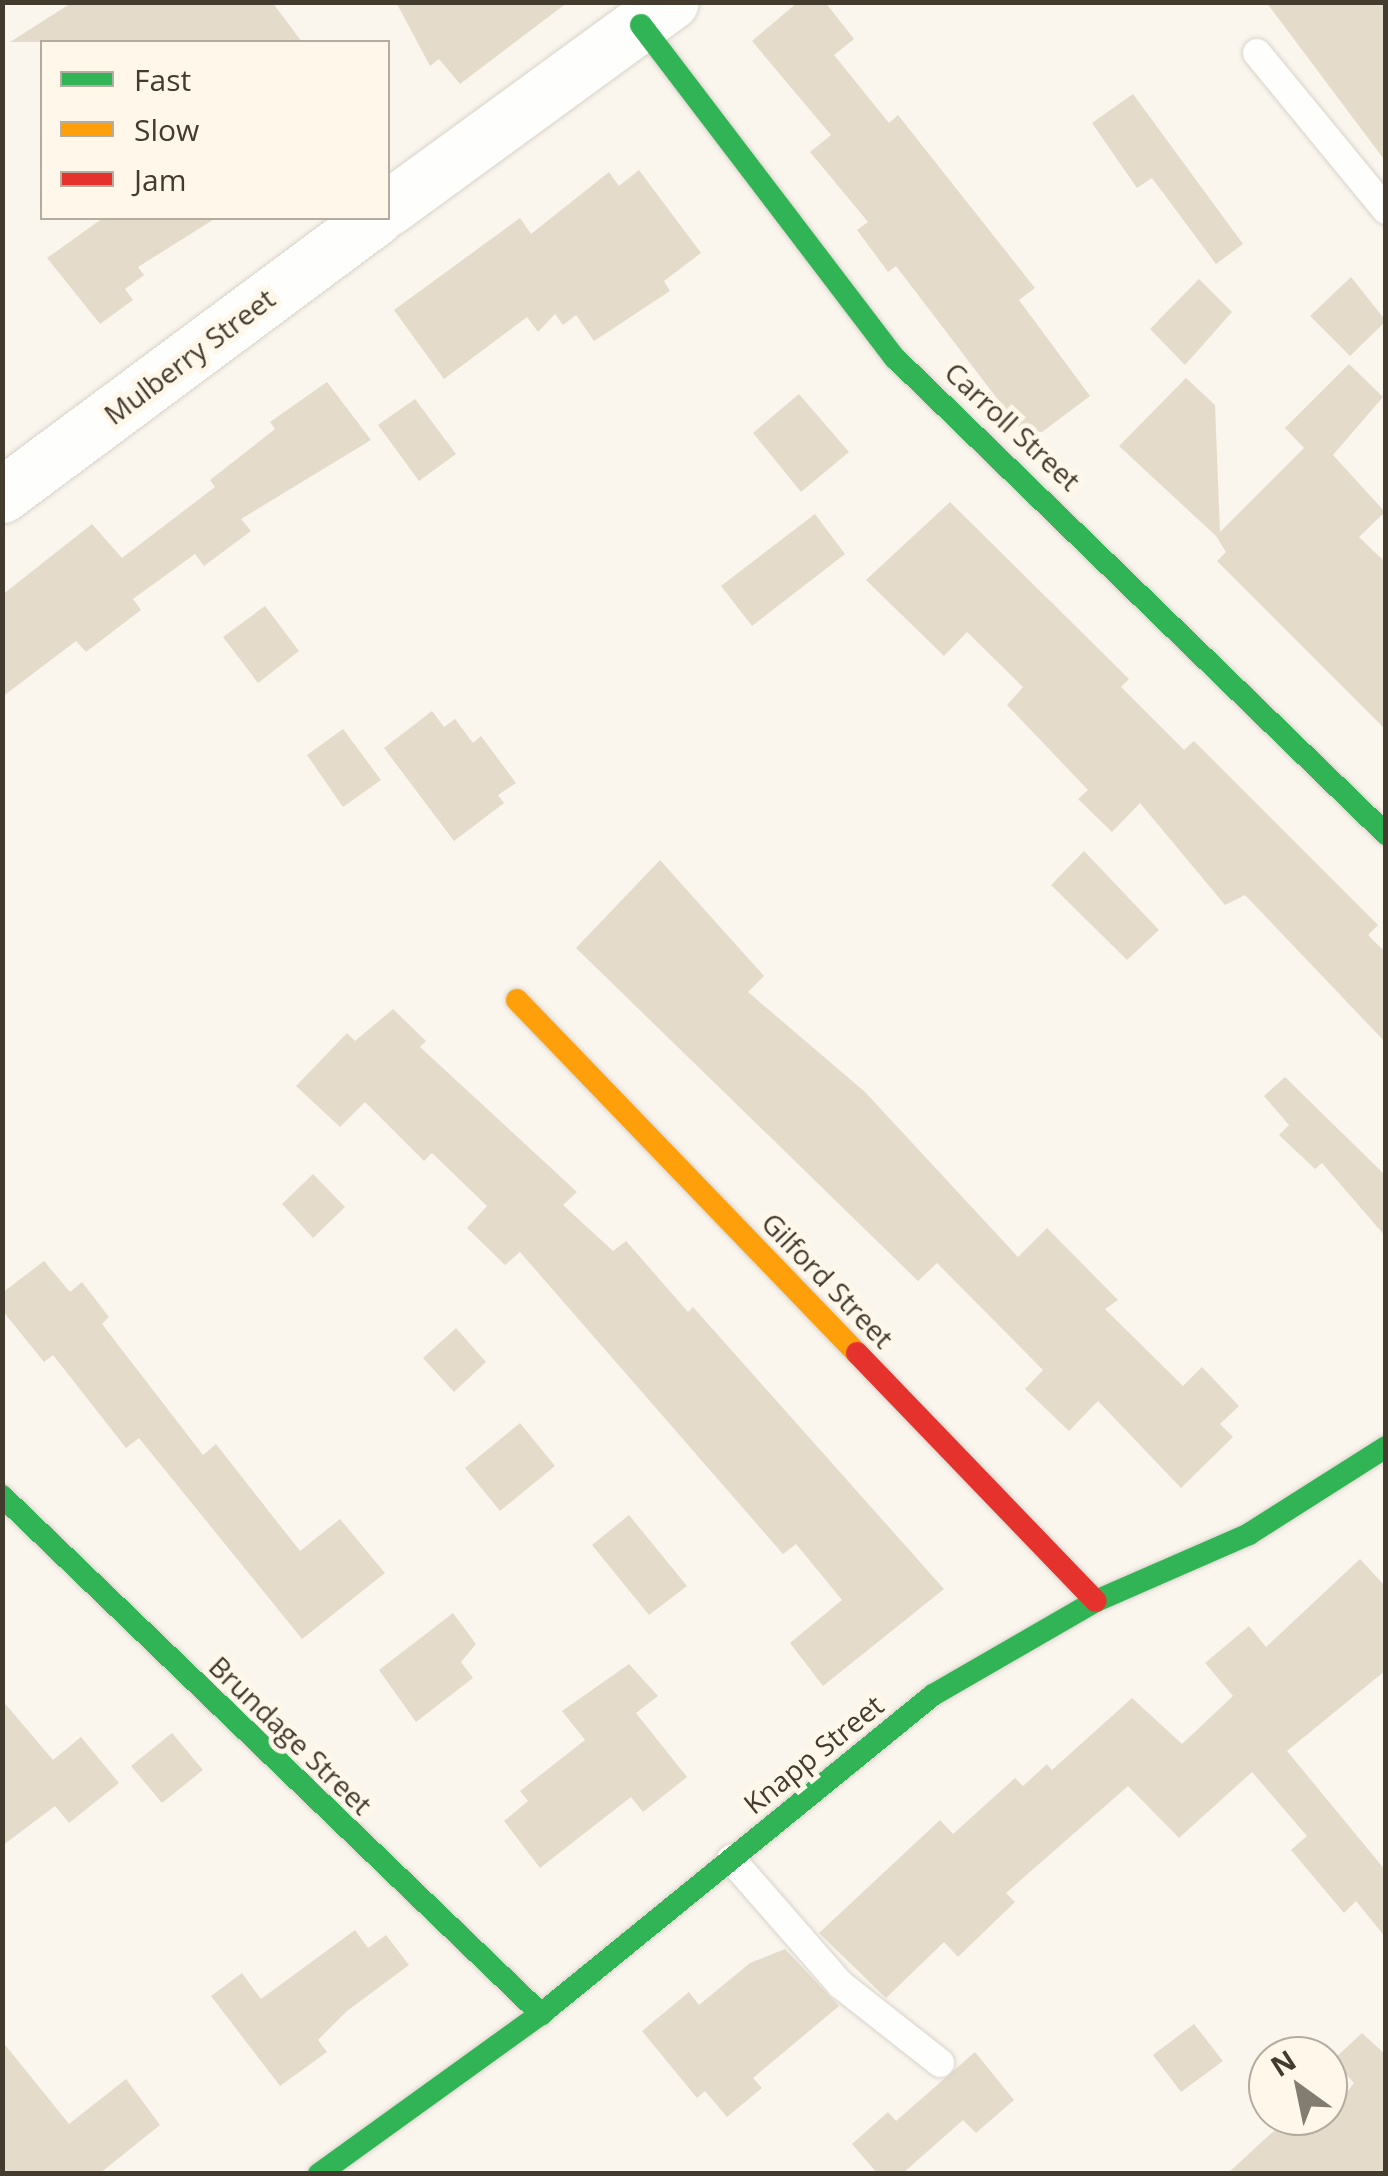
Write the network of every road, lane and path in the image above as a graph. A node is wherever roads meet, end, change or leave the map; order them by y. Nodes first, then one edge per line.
1 (656, 14) edge
2 (1257, 52) dead end
3 (390, 207) edge
4 (1386, 210) edge
5 (372, 220) edge
6 (2, 495) edge
7 (1386, 834) edge
8 (517, 1000) dead end
9 (1386, 1448) edge
10 (2, 1496) edge
11 (1096, 1601) junction
12 (731, 1859) junction
13 (541, 2014) junction
14 (940, 2063) dead end
15 (319, 2174) edge

1 - 3 street
1 - 7 street, Carroll Street
2 - 4 lane
5 - 6 street, Mulberry Street
8 - 11 street, Gilford Street
9 - 11 street, Knapp Street
10 - 13 street, Brundage Street
11 - 12 street, Knapp Street
12 - 13 street, Knapp Street
12 - 14 lane
13 - 15 street, Knapp Street

